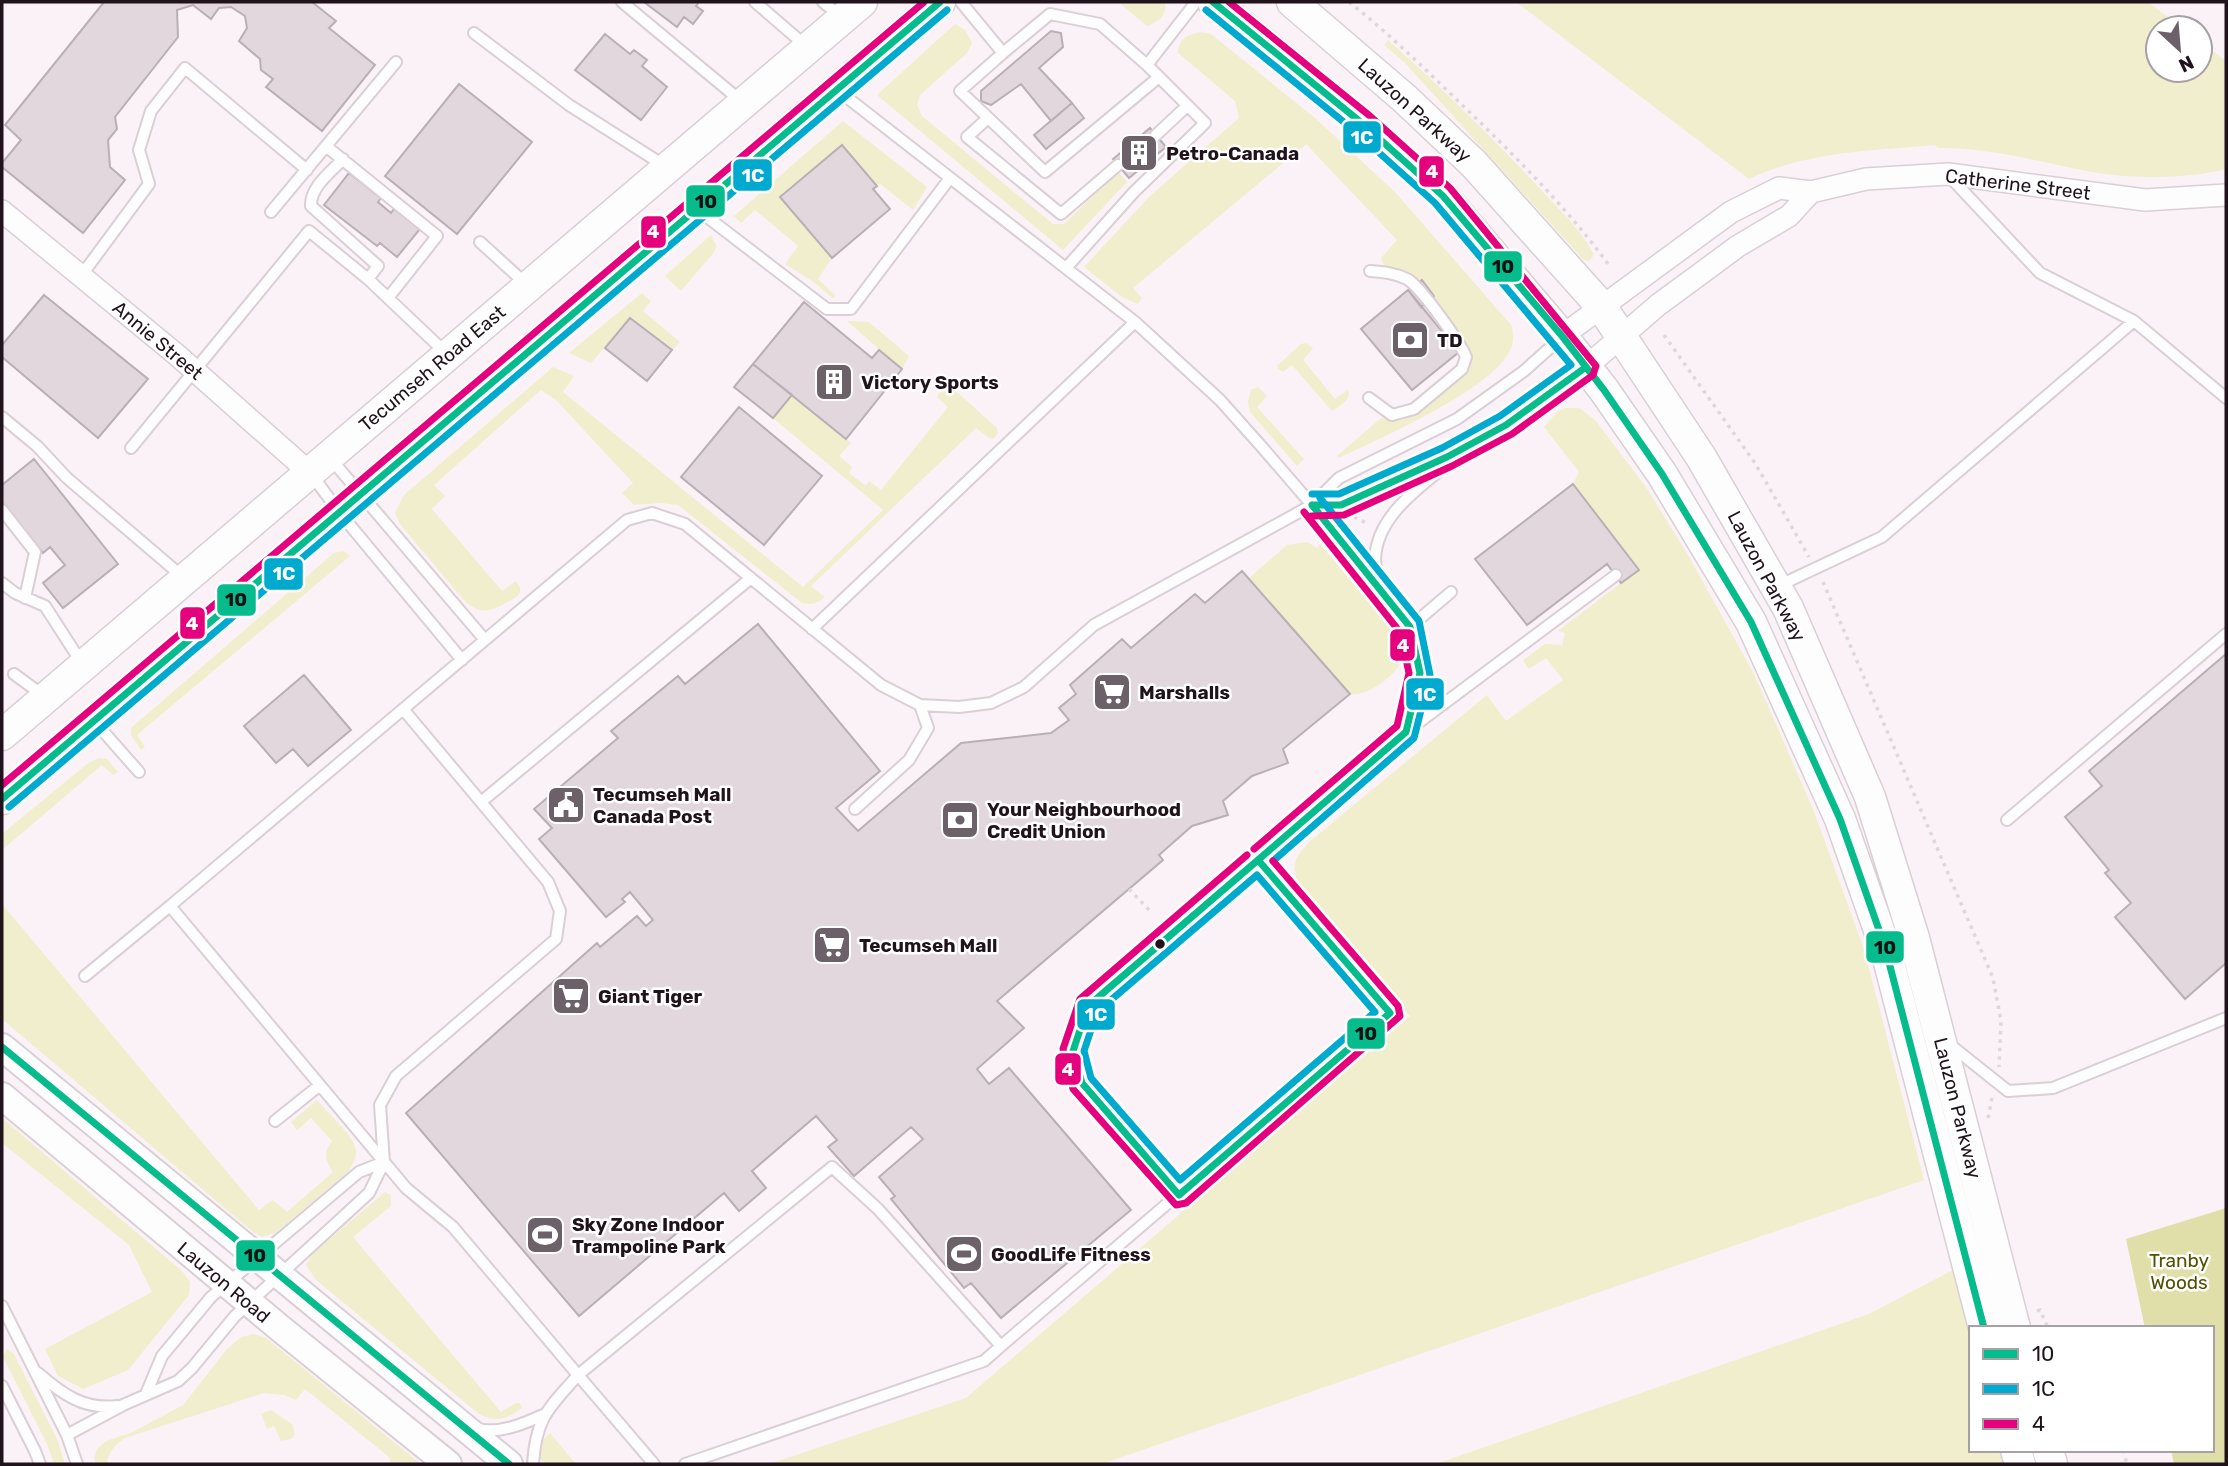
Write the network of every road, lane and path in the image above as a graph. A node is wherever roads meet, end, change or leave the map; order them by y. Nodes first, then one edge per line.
1 (622, 2) edge
2 (755, 2) edge
3 (940, 2) edge
4 (961, 2) edge
5 (1196, 2) edge
6 (1213, 2) edge
7 (1292, 2) edge
8 (1349, 2) edge
9 (842, 7) edge
10 (474, 33) dead end
11 (808, 48) junction
12 (1003, 52) junction
13 (396, 62) dead end
14 (1147, 65) junction
15 (1159, 77) junction
16 (837, 89) junction
17 (743, 103) junction
18 (1188, 106) junction
19 (988, 118) junction
20 (1156, 135) dead end
21 (327, 147) junction
22 (343, 159) junction
23 (1118, 165) dead end
24 (667, 167) junction
25 (307, 170) junction
26 (1948, 174) junction
27 (950, 178) junction
28 (1811, 192) junction
29 (2226, 195) edge
30 (696, 209) junction
31 (2, 211) edge
32 (271, 212) dead end
33 (481, 242) dead end
34 (1066, 268) junction
35 (1611, 268) dead end
36 (1370, 271) dead end
37 (81, 275) junction
38 (368, 279) junction
39 (528, 286) junction
40 (388, 298) junction
41 (1601, 306) junction
42 (2134, 321) junction
43 (1135, 323) junction
44 (1562, 336) junction
45 (1622, 337) junction
46 (448, 354) junction
47 (1586, 367) junction
48 (195, 370) junction
49 (1369, 398) dead end
50 (2226, 398) edge
51 (2, 417) edge
52 (1479, 440) junction
53 (131, 448) dead end
54 (319, 464) junction
55 (350, 503) junction
56 (1312, 505) junction
57 (2, 510) edge
58 (1346, 517) dead end
59 (1371, 525) dead end
60 (1616, 575) dead end
61 (751, 578) junction
62 (185, 579) junction
63 (2, 583) edge
64 (1776, 587) junction
65 (1451, 592) dead end
66 (25, 598) junction
67 (1387, 598) junction
68 (1410, 627) junction
69 (812, 629) junction
70 (2226, 634) edge
71 (485, 640) junction
72 (462, 660) junction
73 (83, 665) junction
74 (14, 674) dead end
75 (46, 697) junction
76 (920, 705) junction
77 (403, 709) junction
78 (94, 721) junction
79 (1406, 732) junction
80 (2, 735) edge
81 (139, 772) dead end
82 (2, 799) edge
83 (481, 803) junction
84 (855, 809) dead end
85 (2007, 820) dead end
86 (1257, 859) junction
87 (1129, 889) dead end
88 (170, 906) junction
89 (1150, 911) dead end
90 (85, 975) dead end
91 (2226, 1018) edge
92 (1939, 1036) junction
93 (2, 1047) edge
94 (320, 1085) junction
95 (2, 1096) edge
96 (275, 1121) dead end
97 (384, 1162) junction
98 (1179, 1195) junction
99 (257, 1259) junction
100 (278, 1276) junction
101 (227, 1284) junction
102 (249, 1303) junction
103 (2, 1306) edge
104 (2040, 1311) dead end
105 (1983, 1326) edge
106 (2014, 1326) edge
107 (2047, 1326) edge
108 (1002, 1346) junction
109 (34, 1370) junction
110 (578, 1375) junction
111 (2, 1386) edge
112 (146, 1394) junction
113 (123, 1405) junction
114 (543, 1415) junction
115 (459, 1425) junction
116 (67, 1436) junction
117 (441, 1460) edge
118 (40, 1464) edge
119 (77, 1464) edge
120 (509, 1464) edge
121 (533, 1464) edge
122 (654, 1464) edge
123 (685, 1464) edge

1 - 17 lane
2 - 11 lane
3 - 16 main road
4 - 12 lane
5 - 14 lane
6 - 44 main road, Lauzon Parkway
7 - 41 main road, Lauzon Parkway
8 - 35 path
9 - 11 main road, Tecumseh Road East
10 - 24 lane
11 - 17 main road, Tecumseh Road East
12 - 14 lane
12 - 19 lane
13 - 21 lane
14 - 15 lane
15 - 18 lane
15 - 19 lane
16 - 27 lane
16 - 30 main road
17 - 24 main road, Tecumseh Road East
18 - 20 lane
18 - 34 lane
19 - 23 lane
21 - 22 lane
21 - 25 lane
22 - 38 lane
22 - 40 lane
24 - 39 main road, Tecumseh Road East
25 - 32 lane
25 - 37 lane
26 - 28 street, Catherine Street
26 - 29 street, Catherine Street
26 - 42 lane
27 - 30 lane
27 - 34 lane
28 - 41 street, Catherine Street
28 - 45 street
30 - 55 main road
31 - 37 street, Annie Street
33 - 39 lane
34 - 43 lane
36 - 49 lane
37 - 48 street, Annie Street
38 - 40 lane
38 - 48 lane
39 - 46 main road, Tecumseh Road East
40 - 46 lane
41 - 44 street, Catherine Street
41 - 45 main road, Lauzon Parkway
42 - 50 lane
42 - 64 lane
43 - 56 lane
43 - 69 lane
44 - 47 main road, Lauzon Parkway
44 - 56 lane
45 - 47 street
45 - 64 main road, Lauzon Parkway
46 - 54 main road, Tecumseh Road East
47 - 52 lane
47 - 105 main road, Lauzon Parkway
48 - 53 lane
48 - 54 street, Annie Street
51 - 62 lane
52 - 56 lane
52 - 67 lane
54 - 55 lane
54 - 55 lane
54 - 62 main road, Tecumseh Road East
55 - 71 lane
55 - 72 lane
55 - 78 main road
56 - 67 lane
56 - 76 lane
57 - 66 lane
58 - 59 path
60 - 79 lane
61 - 69 lane
61 - 71 lane
61 - 83 lane
62 - 73 main road, Tecumseh Road East
63 - 66 lane
64 - 92 main road, Lauzon Parkway
65 - 68 lane
66 - 73 lane
67 - 68 lane
68 - 79 lane
69 - 76 lane
70 - 85 lane
71 - 72 lane
72 - 77 lane
73 - 75 main road, Tecumseh Road East
74 - 75 lane
75 - 80 main road, Tecumseh Road East
76 - 84 lane
77 - 83 lane
77 - 88 lane
78 - 81 lane
78 - 82 main road
79 - 86 lane
83 - 97 lane
86 - 98 lane
86 - 98 lane
87 - 89 path
88 - 90 lane
88 - 94 lane
91 - 92 lane
92 - 106 main road, Lauzon Parkway
93 - 99 street, Lauzon Road
94 - 96 lane
94 - 97 lane
95 - 101 street, Lauzon Road
97 - 99 lane
97 - 100 lane
97 - 110 lane
98 - 108 lane
99 - 100 street, Lauzon Road
99 - 101 lane
100 - 102 lane
100 - 115 street, Lauzon Road
101 - 102 street, Lauzon Road
101 - 112 lane
102 - 112 lane
102 - 117 street, Lauzon Road
103 - 109 lane
104 - 107 path
108 - 110 lane
108 - 123 lane
109 - 113 lane
109 - 116 lane
110 - 114 lane
110 - 122 lane
111 - 118 lane
112 - 113 lane
113 - 116 lane
114 - 115 lane
114 - 121 lane
115 - 120 street, Lauzon Road
116 - 119 lane

